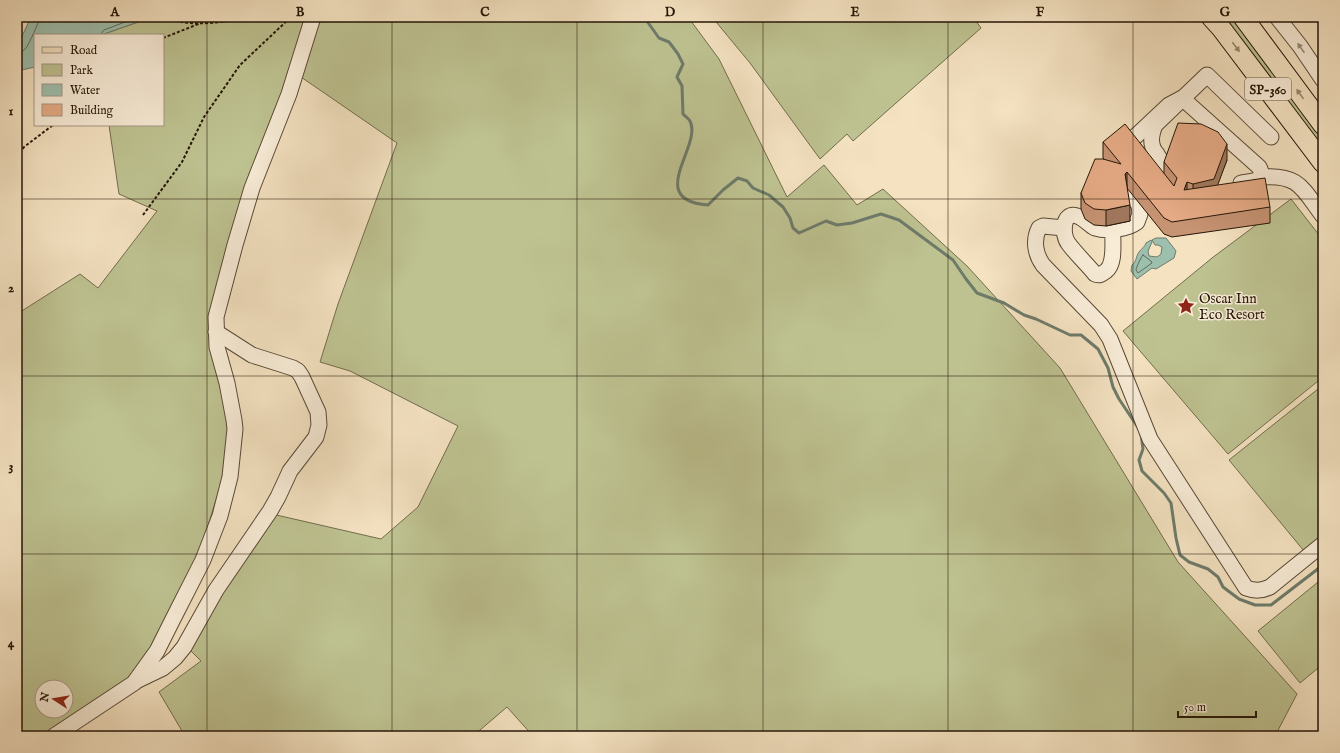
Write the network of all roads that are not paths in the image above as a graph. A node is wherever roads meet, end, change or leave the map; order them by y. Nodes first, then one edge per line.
1 (313, 17) edge
2 (1211, 17) edge
3 (1243, 17) edge
4 (1277, 17) edge
5 (1323, 80) edge
6 (1182, 98) junction
7 (1323, 125) edge
8 (1271, 137) dead end
9 (1323, 163) edge
10 (1261, 177) junction
11 (1227, 186) edge
12 (1181, 200) edge
13 (1323, 216) edge
14 (1064, 228) junction
15 (1113, 229) junction
16 (216, 332) junction
17 (1323, 544) edge
18 (134, 683) junction
19 (54, 736) edge

1 - 16 street
2 -> 9 main road, SP-360
7 -> 3 main road, SP-360
5 -> 4 street
6 - 8 street
6 - 10 street
6 - 12 street
6 - 15 street
10 - 11 street
10 - 13 street
14 - 15 street
14 - 15 street
14 - 17 street
16 - 18 street
16 - 18 street
18 - 19 street

